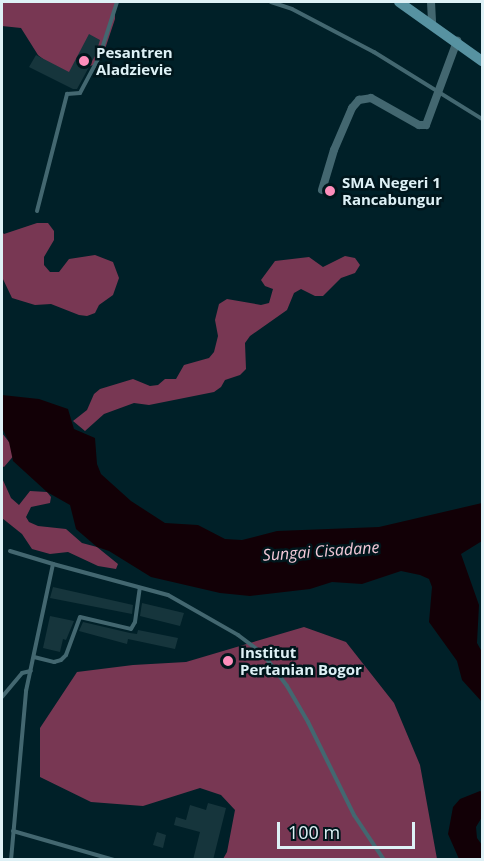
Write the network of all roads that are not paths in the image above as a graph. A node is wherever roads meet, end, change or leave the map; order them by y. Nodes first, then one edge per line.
1 (117, 2) edge
2 (271, 2) edge
3 (399, 2) edge
4 (431, 2) edge
5 (432, 22) junction
6 (456, 41) junction
7 (483, 61) edge
8 (438, 92) junction
9 (483, 119) edge
10 (322, 190) dead end
11 (37, 211) dead end
12 (10, 551) dead end
13 (53, 564) junction
14 (140, 588) junction
15 (34, 657) junction
16 (30, 671) junction
17 (2, 697) edge
18 (13, 831) junction
19 (11, 860) edge
20 (114, 860) edge
21 (384, 860) edge

1 - 11 lane
2 - 8 lane
3 - 5 main road
4 - 5 street
5 - 6 main road
6 - 7 main road
6 - 8 street
8 - 9 lane
8 - 10 street
12 - 13 lane
13 - 14 lane
13 - 15 lane
14 - 15 lane
14 - 21 lane
15 - 16 lane
16 - 17 lane
16 - 18 lane
18 - 19 lane
18 - 20 lane

